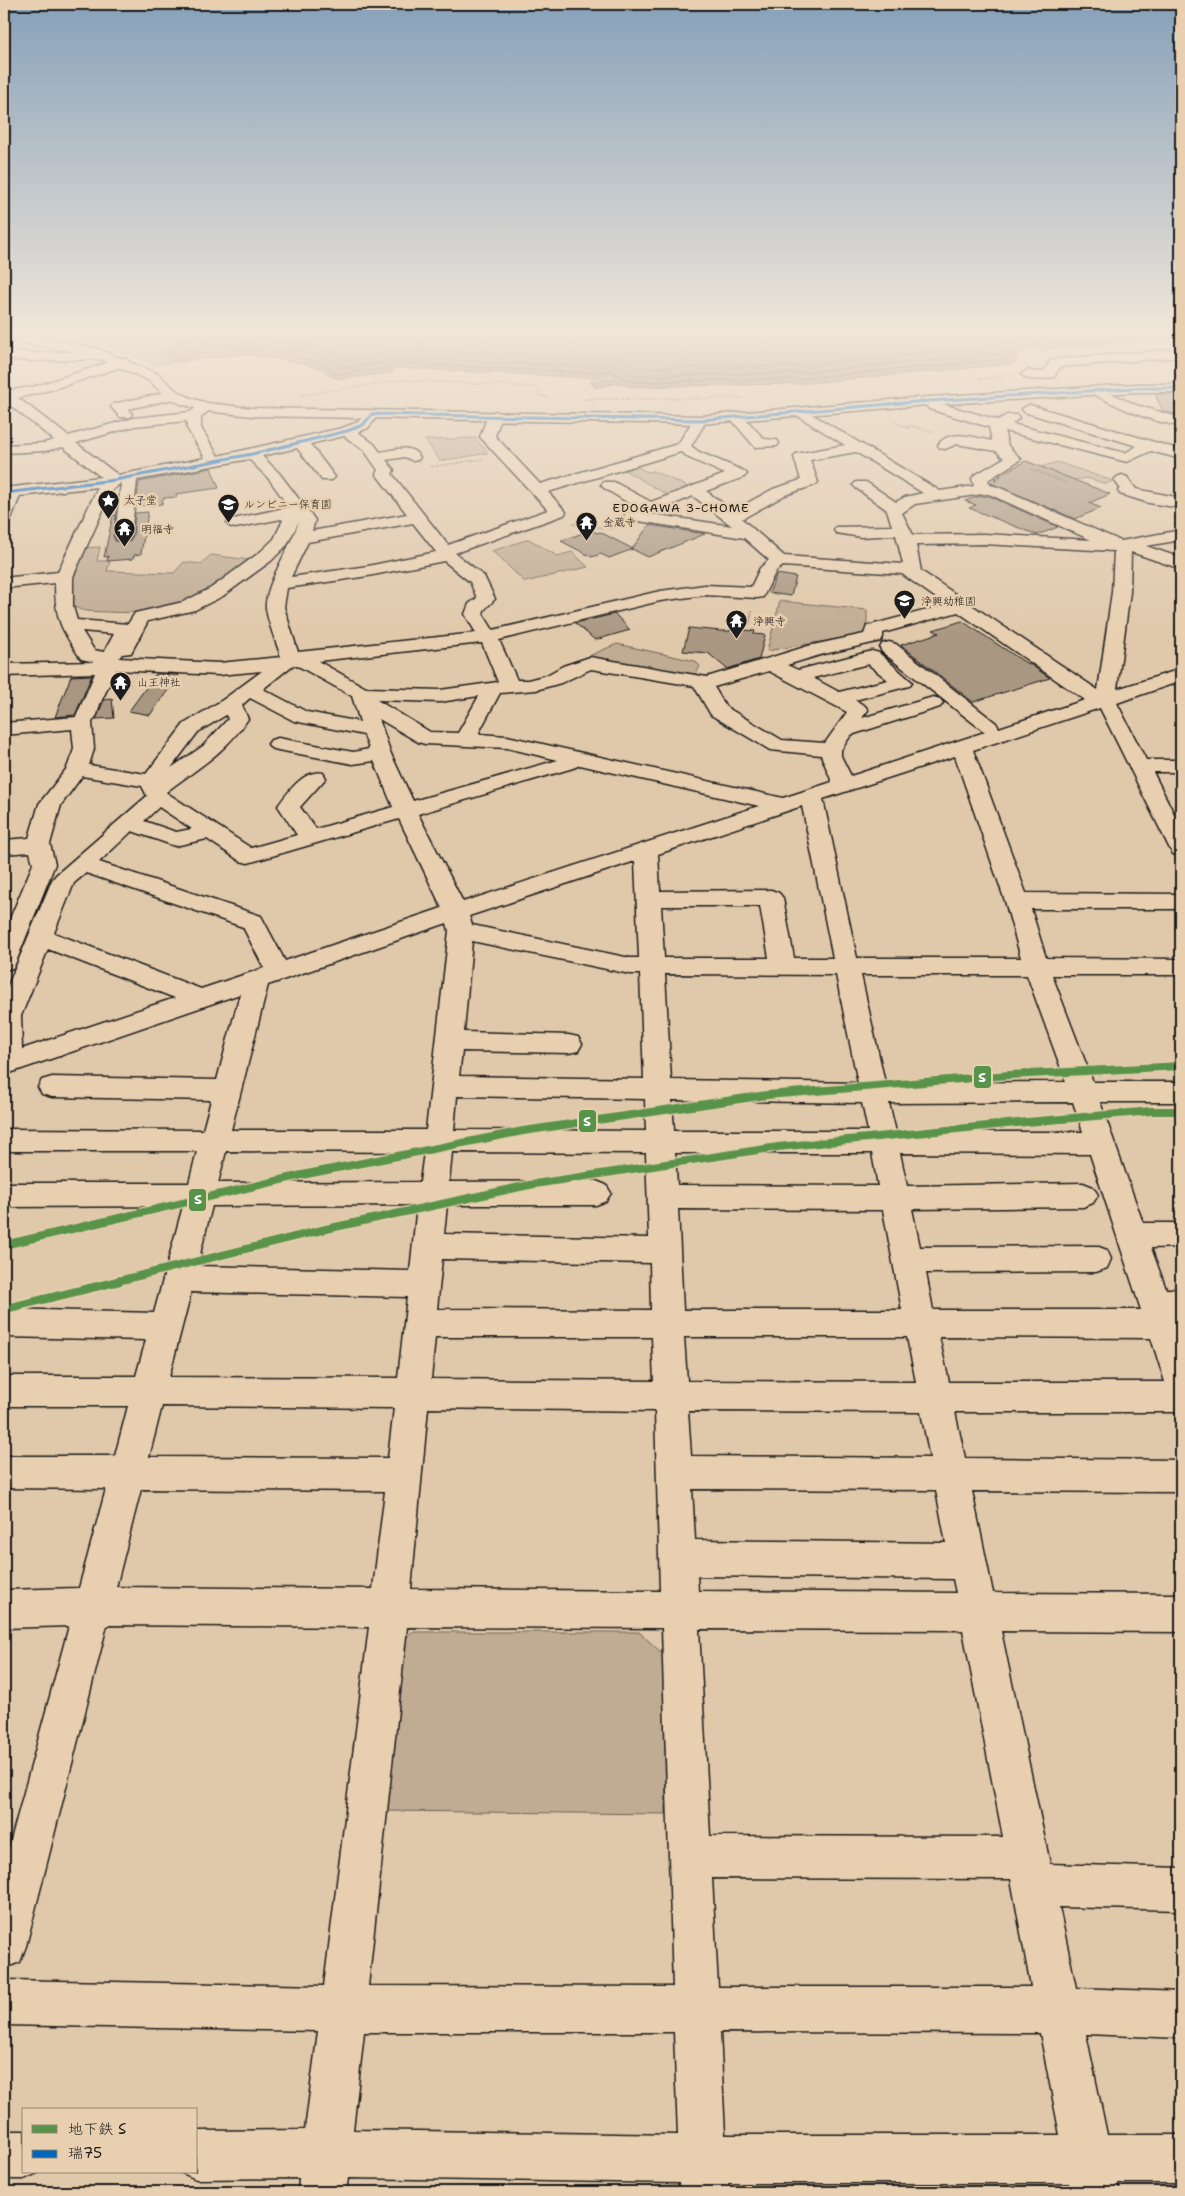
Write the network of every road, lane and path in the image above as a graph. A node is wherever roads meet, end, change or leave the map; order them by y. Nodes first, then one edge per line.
1 (18, 434) edge
2 (50, 434) edge
3 (86, 434) edge
4 (103, 434) edge
5 (198, 434) edge
6 (332, 434) edge
7 (352, 434) edge
8 (488, 434) edge
9 (691, 434) edge
10 (752, 434) edge
11 (838, 434) edge
12 (998, 434) edge
13 (1036, 434) edge
14 (1120, 434) edge
15 (67, 441) junction
16 (109, 442) dead end
17 (300, 442) junction
18 (772, 443) dead end
19 (945, 445) dead end
20 (1150, 445) junction
21 (683, 447) junction
22 (858, 447) junction
23 (1001, 447) junction
24 (4, 449) edge
25 (408, 452) dead end
26 (505, 455) junction
27 (1181, 455) edge
28 (248, 456) junction
29 (377, 457) junction
30 (214, 461) junction
31 (1031, 469) dead end
32 (384, 474) junction
33 (327, 477) dead end
34 (122, 479) junction
35 (726, 479) junction
36 (1122, 480) dead end
37 (1066, 484) dead end
38 (609, 485) dead end
39 (861, 485) dead end
40 (983, 488) junction
41 (538, 490) junction
42 (695, 490) junction
43 (9, 492) edge
44 (936, 495) junction
45 (765, 501) junction
46 (406, 502) junction
47 (1181, 503) edge
48 (388, 506) dead end
49 (650, 508) junction
50 (894, 509) junction
51 (297, 514) junction
52 (546, 516) junction
53 (325, 517) dead end
54 (417, 517) junction
55 (4, 518) edge
56 (732, 518) junction
57 (235, 522) dead end
58 (615, 529) dead end
59 (842, 530) dead end
60 (749, 534) junction
61 (904, 535) junction
62 (123, 536) dead end
63 (1181, 536) edge
64 (302, 538) junction
65 (1123, 546) junction
66 (446, 553) junction
67 (779, 561) junction
68 (1181, 564) edge
69 (907, 570) junction
70 (64, 577) junction
71 (4, 584) edge
72 (279, 584) junction
73 (961, 606) junction
74 (64, 607) junction
75 (141, 617) junction
76 (70, 625) junction
77 (488, 637) junction
78 (874, 637) junction
79 (286, 661) junction
80 (112, 662) junction
81 (771, 664) junction
82 (4, 670) edge
83 (1181, 675) edge
84 (795, 677) junction
85 (702, 683) junction
86 (502, 688) junction
87 (248, 689) junction
88 (362, 698) junction
89 (837, 699) junction
90 (1104, 701) junction
91 (231, 703) junction
92 (933, 703) dead end
93 (82, 722) junction
94 (989, 727) dead end
95 (4, 729) edge
96 (372, 730) junction
97 (843, 731) junction
98 (465, 739) junction
99 (278, 744) dead end
100 (962, 747) junction
101 (832, 750) junction
102 (381, 754) junction
103 (576, 758) junction
104 (1138, 766) junction
105 (1181, 766) edge
106 (77, 769) junction
107 (315, 778) dead end
108 (845, 786) junction
109 (155, 789) junction
110 (811, 796) junction
111 (785, 805) junction
112 (406, 812) junction
113 (130, 823) junction
114 (203, 826) junction
115 (310, 837) junction
116 (39, 844) junction
117 (4, 847) edge
118 (646, 850) junction
119 (1181, 850) edge
120 (83, 864) junction
121 (648, 899) junction
122 (1017, 900) junction
123 (1181, 901) edge
124 (458, 922) junction
125 (40, 937) junction
126 (4, 962) edge
127 (847, 965) junction
128 (652, 966) junction
129 (783, 966) junction
130 (1036, 966) junction
131 (1181, 967) edge
132 (268, 975) junction
133 (200, 998) junction
134 (449, 1041) junction
135 (569, 1044) dead end
136 (7, 1064) edge
137 (444, 1086) junction
138 (52, 1087) dead end
139 (658, 1089) junction
140 (228, 1090) junction
141 (1083, 1092) junction
142 (1181, 1092) edge
143 (874, 1093) junction
144 (4, 1140) edge
145 (215, 1141) junction
146 (438, 1142) junction
147 (660, 1143) junction
148 (884, 1143) junction
149 (1100, 1144) junction
150 (596, 1194) dead end
151 (4, 1195) edge
152 (201, 1195) junction
153 (433, 1195) junction
154 (1083, 1195) dead end
155 (662, 1197) junction
156 (895, 1198) junction
157 (1181, 1235) edge
158 (1132, 1236) junction
159 (428, 1246) junction
160 (665, 1251) junction
161 (1096, 1259) dead end
162 (907, 1260) junction
163 (179, 1279) junction
164 (424, 1284) junction
165 (1166, 1310) edge
166 (4, 1323) edge
167 (420, 1323) junction
168 (668, 1324) junction
169 (920, 1324) junction
170 (166, 1327) junction
171 (1181, 1380) edge
172 (4, 1390) edge
173 (149, 1391) junction
174 (412, 1392) junction
175 (671, 1396) junction
176 (1181, 1397) edge
177 (935, 1399) junction
178 (4, 1472) edge
179 (674, 1472) junction
180 (128, 1473) junction
181 (404, 1474) junction
182 (951, 1474) junction
183 (1181, 1476) edge
184 (677, 1558) junction
185 (968, 1561) junction
186 (93, 1606) junction
187 (390, 1608) junction
188 (4, 1609) edge
189 (680, 1610) junction
190 (979, 1612) junction
191 (1181, 1614) edge
192 (690, 1857) junction
193 (1031, 1872) junction
194 (1181, 1889) edge
195 (4, 1946) edge
196 (4, 2004) edge
197 (344, 2009) junction
198 (696, 2010) junction
199 (1059, 2010) junction
200 (1181, 2015) edge
201 (198, 2154) edge
202 (4, 2155) edge
203 (22, 2155) edge
204 (1181, 2160) edge
205 (324, 2173) edge
206 (703, 2176) edge
207 (1092, 2176) edge

1 - 24 street
2 - 15 street
3 - 15 street
4 - 16 street
5 - 30 street
6 - 17 street
7 - 29 street
8 - 26 street
9 - 21 street
10 - 18 street
11 - 22 street
12 - 23 street
13 - 20 street
14 - 20 street
15 - 24 street
15 - 34 street
17 - 28 street
17 - 33 street
19 - 23 street
20 - 27 street
21 - 35 street
21 - 41 street
22 - 44 street
22 - 45 street
23 - 40 street
25 - 29 street
26 - 32 path
26 - 41 street
28 - 30 street
28 - 51 street
29 - 32 street
30 - 34 street
31 - 37 path
32 - 46 street
34 - 43 street
34 - 62 street
34 - 70 street
35 - 42 street
35 - 45 street
36 - 47 street
38 - 49 street
39 - 50 street
40 - 44 street
40 - 65 street
41 - 52 street
42 - 49 street
42 - 56 street
43 - 55 street
44 - 50 street
45 - 56 street
46 - 48 street
46 - 54 street
49 - 60 street
50 - 61 street
51 - 53 street
51 - 57 street
51 - 64 street
51 - 75 street
52 - 58 path
52 - 66 street
54 - 64 street
54 - 66 street
56 - 60 street
59 - 61 street
60 - 67 street
61 - 65 street
61 - 69 street
63 - 65 street
64 - 72 street
65 - 68 street
65 - 90 street
66 - 72 street
66 - 77 street
67 - 69 street
67 - 77 street
69 - 73 street
70 - 71 street
70 - 74 street
72 - 79 street
73 - 78 street
73 - 90 street
74 - 75 street
74 - 76 street
75 - 80 street
76 - 80 street
76 - 80 street
77 - 79 street
77 - 86 street
78 - 81 street
78 - 94 street
79 - 80 street
79 - 87 street
79 - 88 street
80 - 82 street
80 - 93 street
81 - 84 street
81 - 85 street
83 - 90 street
84 - 89 street
84 - 89 street
85 - 86 street
85 - 101 street
86 - 88 street
86 - 98 street
87 - 91 street
87 - 96 street
88 - 96 street
88 - 98 street
89 - 97 street
90 - 100 street
90 - 104 street
91 - 109 street
91 - 109 street
92 - 97 street
93 - 95 street
93 - 106 street
96 - 102 street
97 - 101 street
98 - 103 street
99 - 102 street
100 - 108 street
100 - 122 street
101 - 108 street
102 - 112 street
103 - 111 street
103 - 112 street
104 - 105 street
104 - 119 street
106 - 109 street
106 - 116 street
107 - 115 street
108 - 110 street
109 - 113 street
109 - 114 street
110 - 111 street
110 - 127 street
111 - 118 street
112 - 115 street
112 - 124 street
113 - 114 street
113 - 120 street
114 - 115 street
116 - 117 street
116 - 126 street
118 - 121 street
118 - 124 street
120 - 125 street
120 - 132 street
121 - 128 street
121 - 129 street
122 - 123 street
122 - 130 street
124 - 128 street
124 - 132 street
124 - 134 street
125 - 133 street
125 - 136 street
127 - 129 street
127 - 130 street
127 - 143 street
128 - 129 street
128 - 139 street
130 - 131 street
130 - 141 street
132 - 133 street
132 - 140 street
133 - 136 street
134 - 135 street
134 - 137 street
137 - 139 street
137 - 146 street
138 - 140 street
139 - 143 street
139 - 147 street
140 - 145 street
141 - 142 street
141 - 143 street
141 - 149 street
143 - 148 street
144 - 145 street
145 - 146 street
145 - 152 street
146 - 147 street
146 - 153 street
147 - 148 street
147 - 155 street
148 - 149 street
148 - 156 street
149 - 158 street
150 - 153 street
151 - 152 street
152 - 153 street
152 - 163 street
153 - 159 street
154 - 156 street
155 - 156 street
155 - 160 street
156 - 162 street
157 - 158 street
158 - 165 street
159 - 160 street
159 - 164 street
160 - 168 street
161 - 162 street
162 - 169 street
163 - 164 street
163 - 170 street
164 - 167 street
165 - 169 street
165 - 171 street
166 - 170 street
167 - 168 street
167 - 174 street
168 - 169 street
168 - 175 street
169 - 177 street
170 - 173 street
172 - 173 street
173 - 174 street
173 - 180 street
174 - 175 street
174 - 181 street
175 - 177 street
175 - 179 street
176 - 177 street
177 - 182 street
178 - 180 street
179 - 182 street
179 - 184 street
180 - 181 street
180 - 186 street
181 - 187 street
182 - 183 street
182 - 185 street
184 - 185 street
184 - 189 street
185 - 190 street
186 - 187 street
186 - 188 street
186 - 195 street
187 - 189 street
187 - 197 street
189 - 190 street
189 - 192 street
190 - 191 street
190 - 193 street
192 - 193 street
192 - 198 street
193 - 194 street
193 - 199 street
196 - 197 street
197 - 198 street
197 - 205 street
198 - 199 street
198 - 206 street
199 - 200 street
199 - 207 street
201 - 205 street
202 - 203 street
204 - 207 street
205 - 206 street
206 - 207 street

